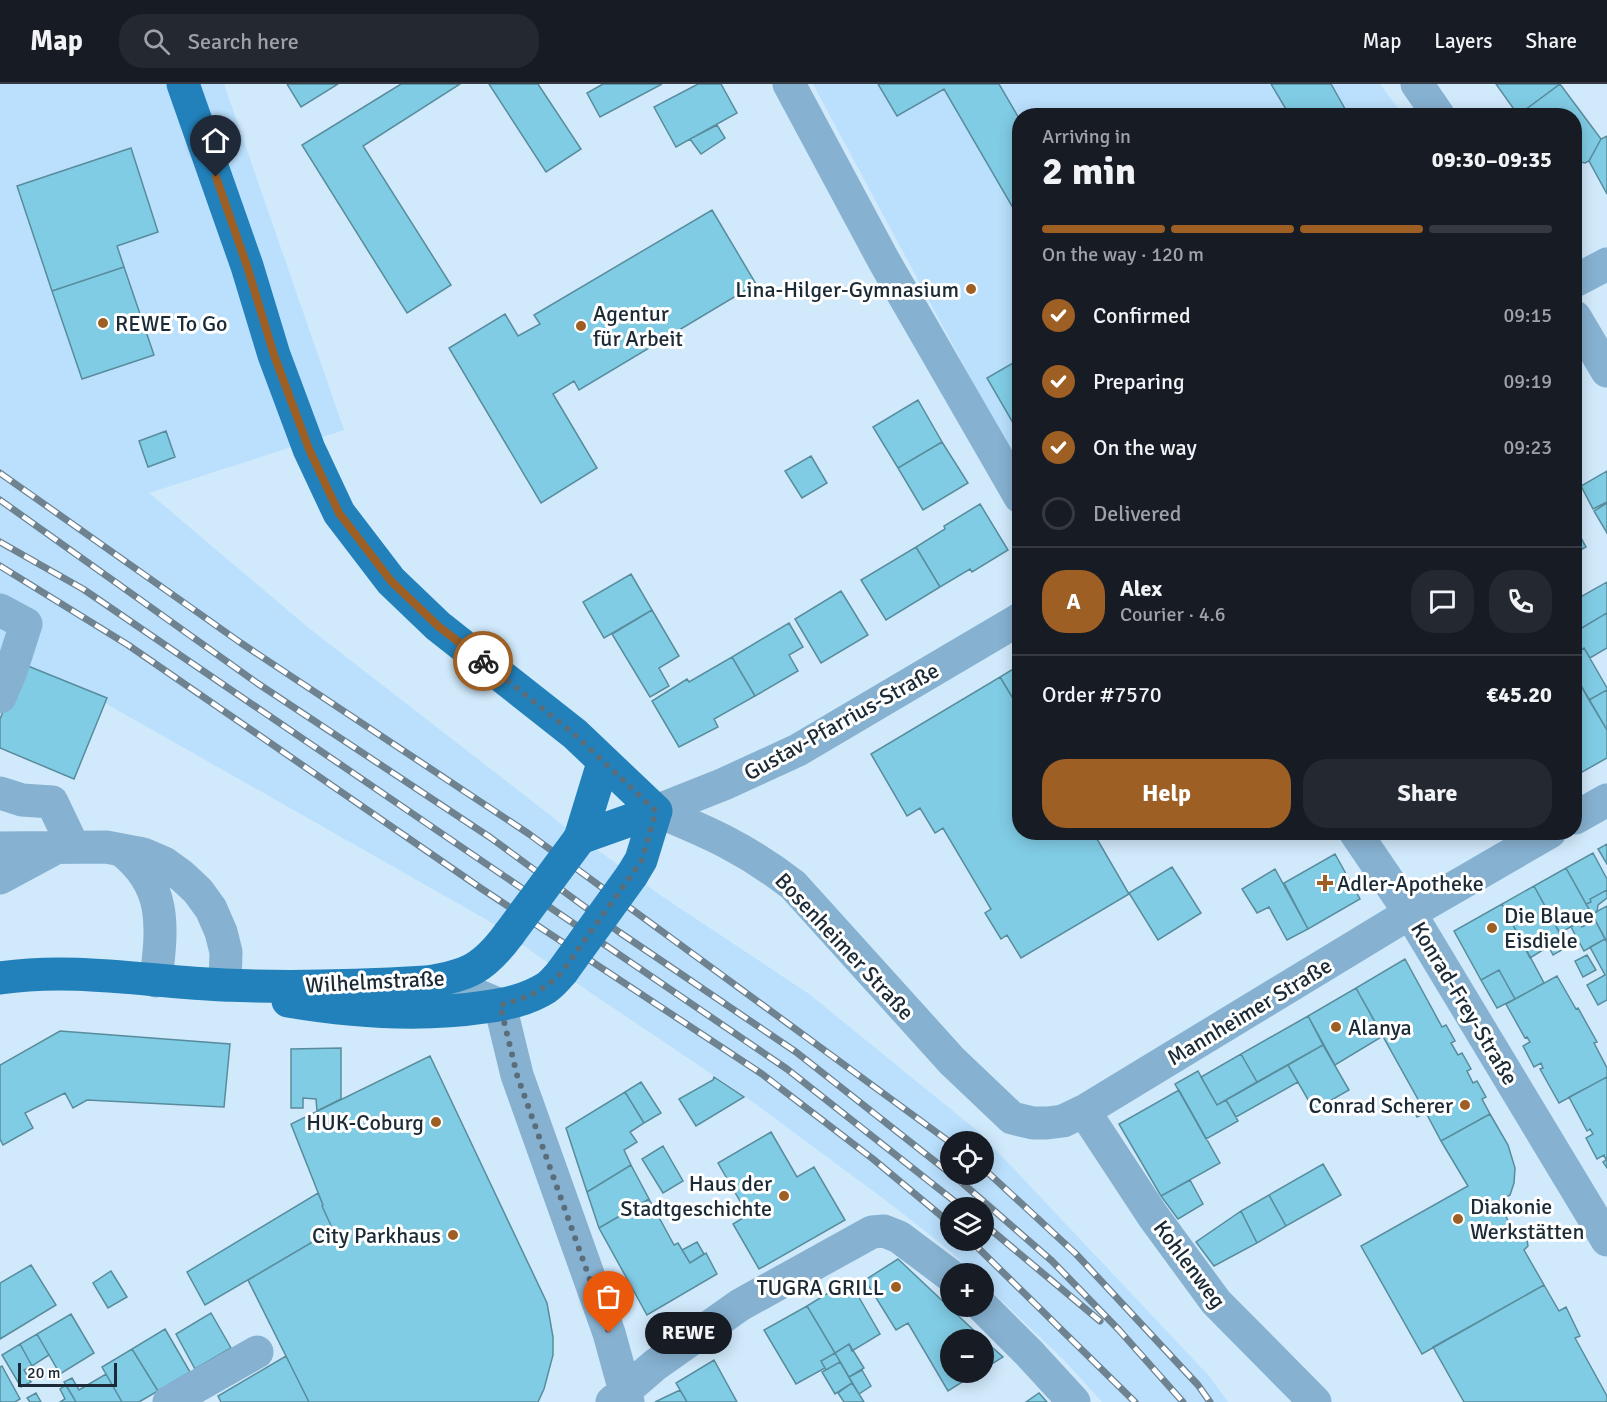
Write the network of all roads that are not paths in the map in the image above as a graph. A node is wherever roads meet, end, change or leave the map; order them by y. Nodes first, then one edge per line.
1 (183, 84) edge
2 (789, 84) edge
3 (1417, 84) edge
4 (1434, 108) edge
5 (1607, 264) edge
6 (1582, 277) edge
7 (1582, 329) edge
8 (1607, 371) edge
9 (1012, 483) edge
10 (0, 610) edge
11 (1012, 624) edge
12 (0, 697) edge
13 (603, 763) junction
14 (0, 793) edge
15 (1607, 800) edge
16 (656, 811) junction
17 (1582, 814) edge
18 (580, 838) junction
19 (1360, 840) edge
20 (1536, 840) edge
21 (63, 847) junction
22 (0, 848) edge
23 (121, 850) junction
24 (0, 878) edge
25 (1410, 913) junction
26 (0, 978) edge
27 (441, 980) junction
28 (156, 981) junction
29 (225, 985) junction
30 (500, 1005) junction
31 (952, 1061) joint
32 (1084, 1111) junction
33 (1607, 1240) edge
34 (940, 1268) edge
35 (993, 1317) edge
36 (257, 1352) dead end
37 (622, 1399) edge
38 (169, 1402) edge
39 (1074, 1402) edge
40 (1315, 1402) edge

1 - 13 main road, Bosenheimer Straße
2 - 9 street
3 - 4 street
5 - 6 street
7 - 8 street
10 - 12 street
11 - 16 street, Gustav-Pfarrius-Straße
13 - 16 main road, Bosenheimer Straße
13 - 18 main road
14 - 21 street
15 - 17 street
16 - 18 main road
16 - 30 main road, Wilhelmstraße, bridge
16 - 31 street, Bosenheimer Straße
18 - 27 main road, Wilhelmstraße, bridge
19 - 25 street, Konrad-Frey-Straße
20 - 25 street, Mannheimer Straße
21 - 22 street
21 - 23 street
21 - 24 street
23 - 28 street
23 - 29 street
25 - 32 street, Mannheimer Straße
25 - 33 street, Konrad-Frey-Straße
26 - 28 main road, Wilhelmstraße
27 - 29 main road, Wilhelmstraße
27 - 30 street
28 - 29 main road, Wilhelmstraße
29 - 30 main road, Wilhelmstraße
30 - 37 street
31 - 32 street, Mannheimer Straße
32 - 40 street, Kohlenweg
34 - 37 street
35 - 39 street
36 - 38 street

